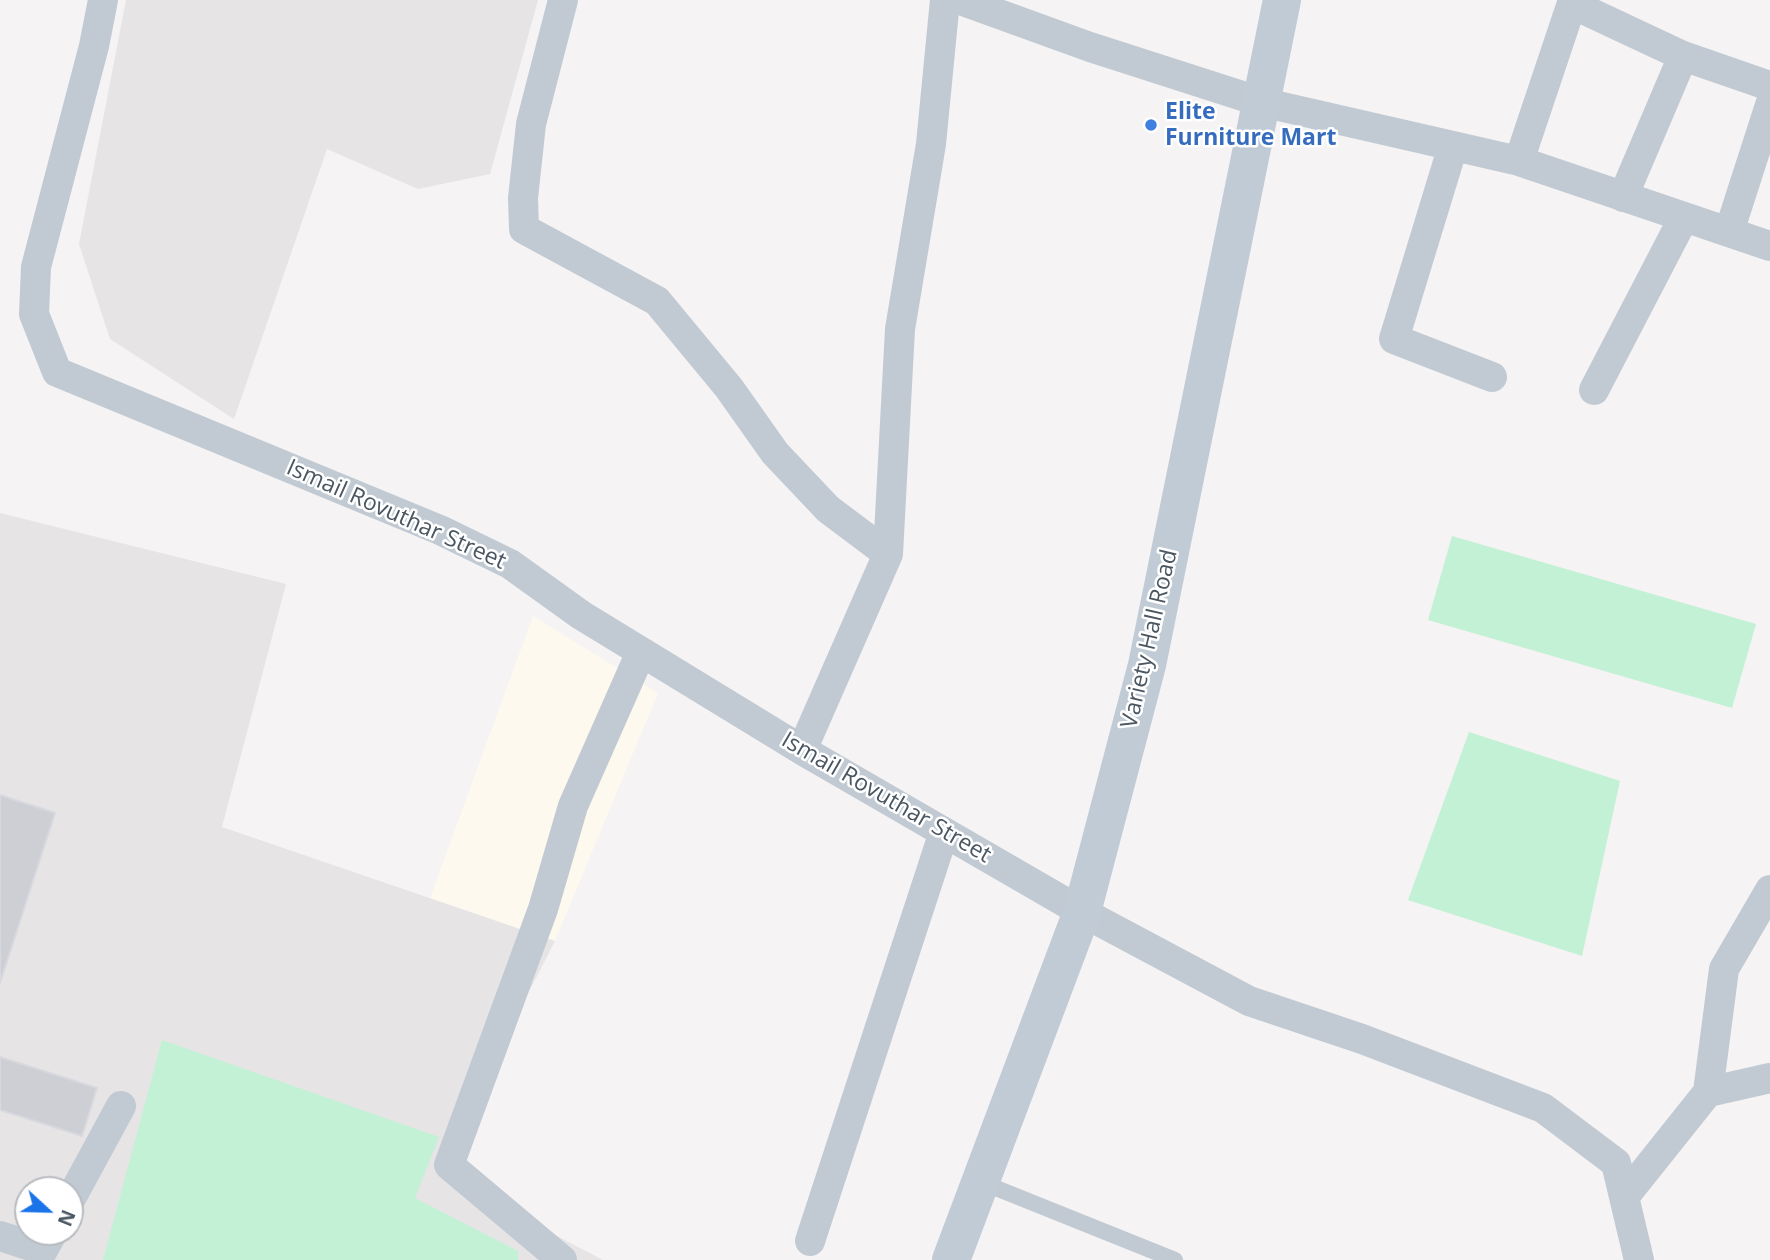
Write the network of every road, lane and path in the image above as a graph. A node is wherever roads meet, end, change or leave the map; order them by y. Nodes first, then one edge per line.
1 (103, 0) edge
2 (563, 0) edge
3 (945, 0) edge
4 (960, 0) edge
5 (1282, 0) edge
6 (1573, 2) edge
7 (1683, 56) junction
8 (1770, 86) edge
9 (1261, 102) junction
10 (1770, 105) edge
11 (1453, 146) junction
12 (1764, 147) edge
13 (1519, 161) junction
14 (1623, 197) junction
15 (1684, 217) junction
16 (1729, 232) junction
17 (1770, 246) edge
18 (1492, 377) dead end
19 (1594, 390) dead end
20 (888, 554) junction
21 (641, 652) junction
22 (803, 750) junction
23 (944, 832) junction
24 (1770, 890) edge
25 (1083, 912) junction
26 (1770, 1078) edge
27 (1708, 1092) junction
28 (121, 1106) dead end
29 (83, 1176) edge
30 (981, 1182) junction
31 (1625, 1196) junction
32 (810, 1241) dead end
33 (562, 1260) edge
34 (951, 1260) edge
35 (1175, 1260) edge
36 (1639, 1260) edge

1 - 21 street, Ismail Rovuthar Street
2 - 20 street
3 - 20 street
4 - 9 street
5 - 9 street, Variety Hall Road
6 - 7 street
6 - 13 street
7 - 8 street
7 - 14 street
9 - 11 street
9 - 25 street, Variety Hall Road
10 - 12 street
11 - 13 street
11 - 18 street
12 - 16 street
13 - 14 street
14 - 15 street
15 - 16 street
15 - 19 street
16 - 17 street
20 - 22 street
21 - 22 street, Ismail Rovuthar Street
21 - 33 street
22 - 23 street, Ismail Rovuthar Street
23 - 25 street, Ismail Rovuthar Street
23 - 32 street
24 - 27 street
25 - 30 street, Variety Hall Road
25 - 31 street, Ismail Rovuthar Street
26 - 27 street
27 - 31 street
28 - 29 street
30 - 34 street, Variety Hall Road
30 - 35 lane
31 - 36 street, Ismail Rovuthar Street

